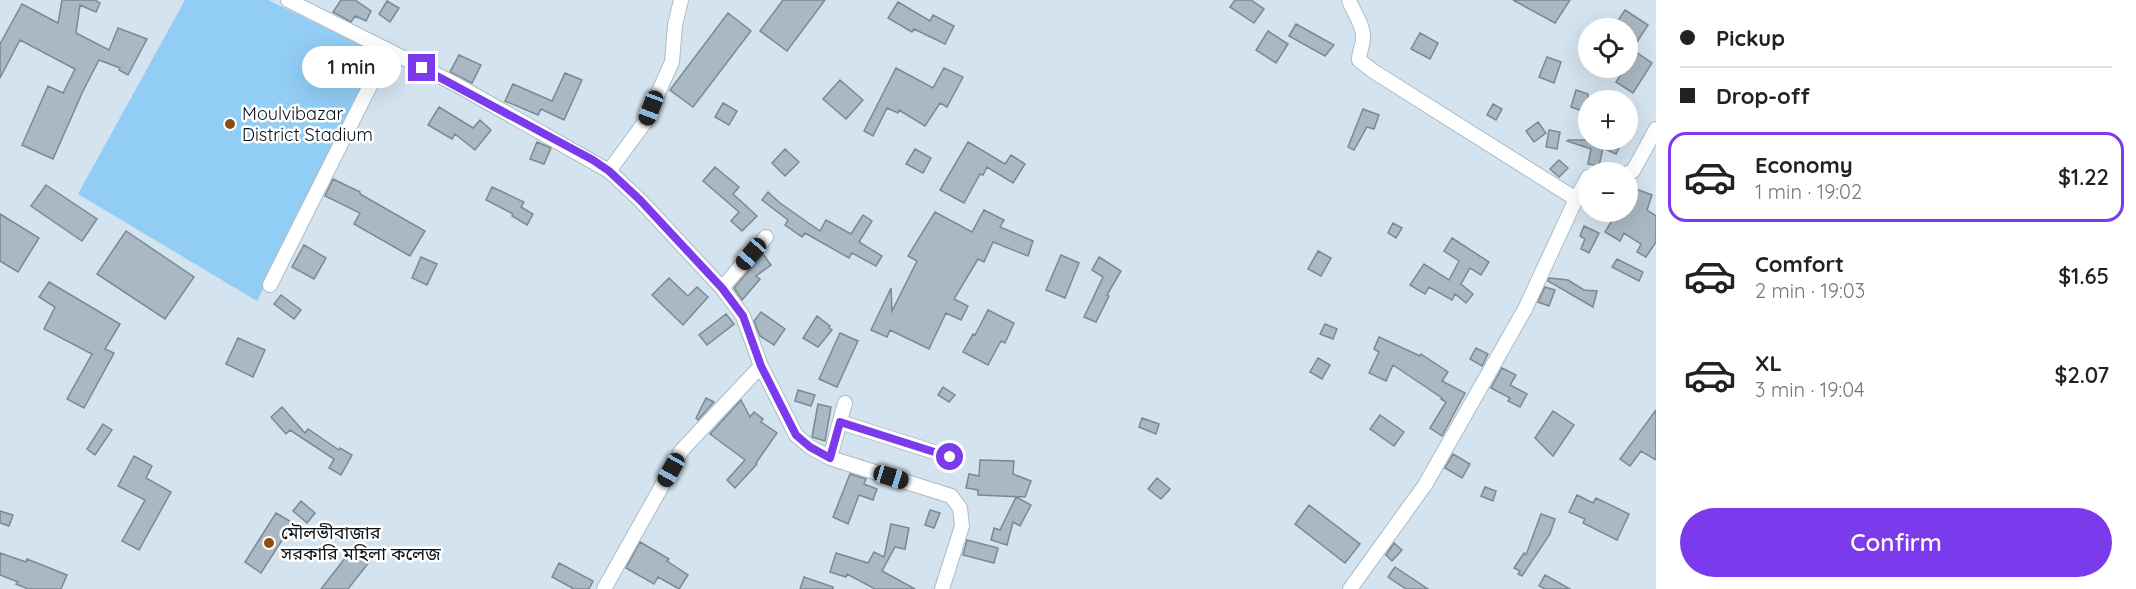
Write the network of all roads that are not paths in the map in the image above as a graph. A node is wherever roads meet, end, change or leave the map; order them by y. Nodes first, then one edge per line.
1 (288, 0) edge
2 (681, 0) edge
3 (1349, 0) edge
4 (388, 50) junction
5 (1656, 129) edge
6 (1638, 163) edge
7 (609, 171) junction
8 (1578, 195) edge
9 (1576, 199) junction
10 (766, 237) dead end
11 (270, 285) dead end
12 (722, 288) junction
13 (761, 366) junction
14 (845, 403) dead end
15 (840, 422) junction
16 (950, 457) dead end
17 (830, 458) junction
18 (604, 589) edge
19 (942, 589) edge
20 (1350, 589) edge

1 - 4 street
2 - 7 street
3 - 9 street
4 - 7 street
4 - 11 street
5 - 6 street
7 - 12 street
8 - 9 street
9 - 20 street
10 - 12 street
12 - 13 street
13 - 17 street
13 - 18 street
14 - 15 street
15 - 16 street
15 - 17 street
17 - 19 street

